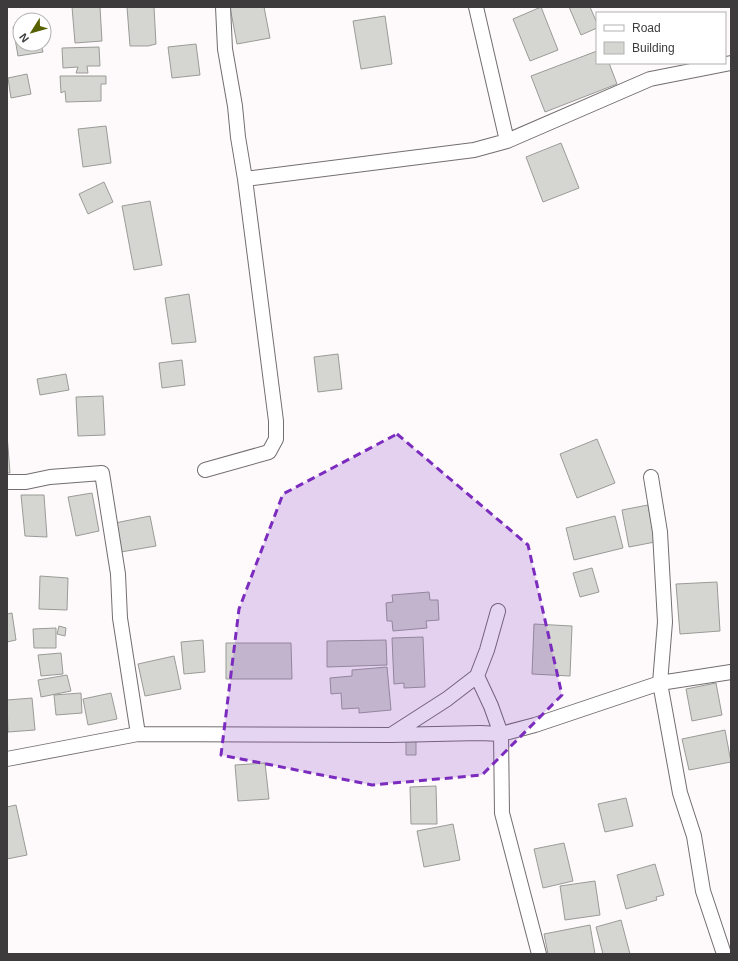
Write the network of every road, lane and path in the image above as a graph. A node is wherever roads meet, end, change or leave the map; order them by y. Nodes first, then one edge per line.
1 (223, 7) edge
2 (476, 7) edge
3 (731, 64) edge
4 (507, 141) junction
5 (245, 179) junction
6 (205, 470) dead end
7 (651, 477) dead end
8 (7, 482) edge
9 (498, 611) dead end
10 (731, 672) edge
11 (477, 676) junction
12 (660, 683) junction
13 (138, 734) junction
14 (501, 734) junction
15 (391, 735) junction
16 (7, 759) edge
17 (539, 954) edge
18 (724, 954) edge

1 - 5 street
2 - 4 street
3 - 4 street
4 - 5 street
5 - 6 street
7 - 12 street
8 - 13 street
9 - 11 street
10 - 12 street
11 - 14 street
11 - 15 street
12 - 14 street
12 - 18 street
13 - 15 street
13 - 16 street
14 - 15 street
14 - 17 street

